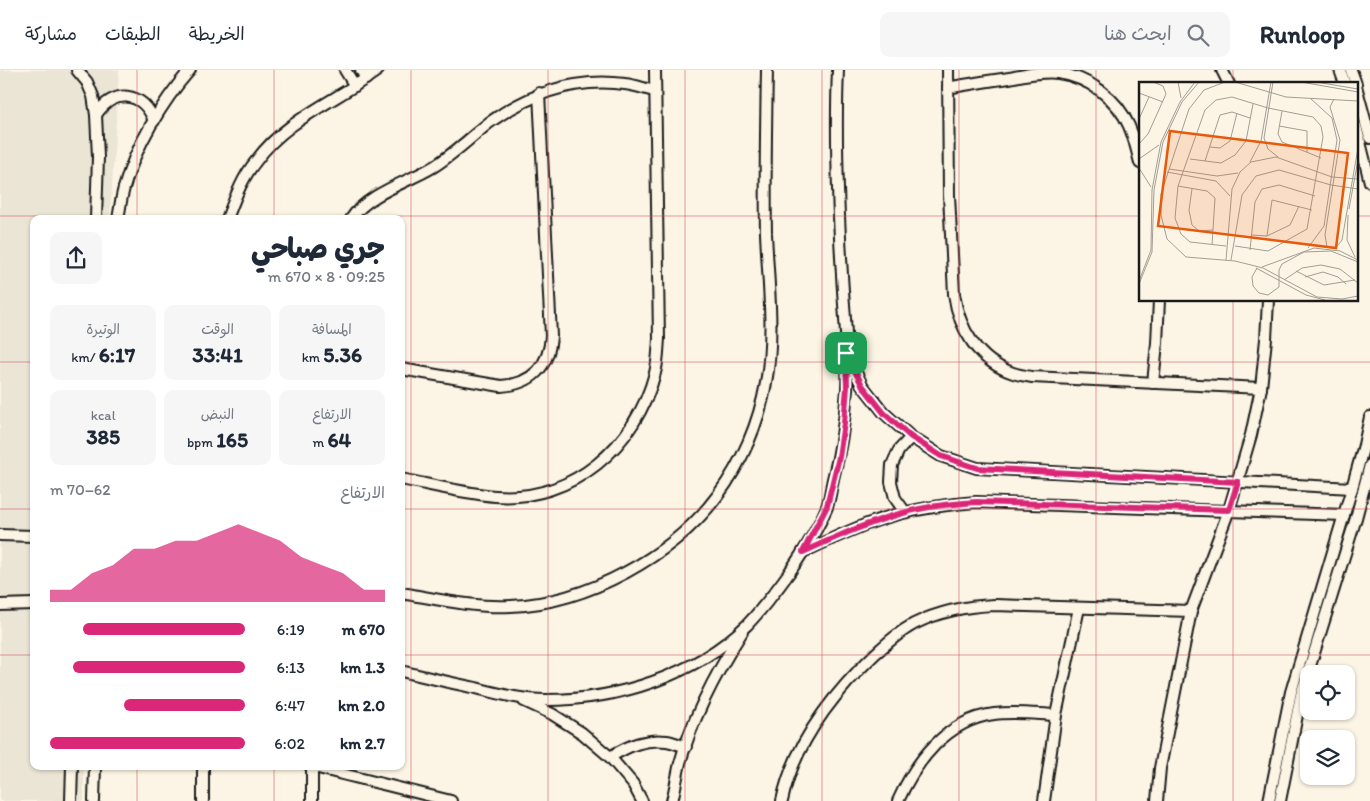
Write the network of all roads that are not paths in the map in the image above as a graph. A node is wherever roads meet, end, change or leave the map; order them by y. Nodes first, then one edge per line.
1 (77, 70) edge
2 (190, 70) edge
3 (345, 70) edge
4 (378, 70) edge
5 (655, 70) edge
6 (767, 70) edge
7 (838, 70) edge
8 (948, 70) edge
9 (1222, 70) edge
10 (364, 74) edge
11 (1227, 82) edge
12 (354, 86) junction
13 (948, 88) junction
14 (655, 91) junction
15 (539, 93) junction
16 (1358, 100) edge
17 (96, 115) junction
18 (1360, 115) edge
19 (154, 121) junction
20 (1358, 133) edge
21 (1370, 138) edge
22 (1139, 160) edge
23 (1370, 182) edge
24 (96, 215) edge
25 (119, 215) edge
26 (229, 215) edge
27 (353, 215) edge
28 (1159, 301) edge
29 (1268, 301) edge
30 (846, 353) junction
31 (405, 371) edge
32 (1153, 383) junction
33 (1261, 388) junction
34 (1370, 417) edge
35 (911, 437) junction
36 (1370, 465) edge
37 (405, 480) edge
38 (1238, 482) junction
39 (1352, 488) junction
40 (1229, 510) junction
41 (905, 512) junction
42 (1344, 515) junction
43 (0, 535) edge
44 (30, 536) edge
45 (803, 552) junction
46 (405, 594) edge
47 (30, 604) edge
48 (0, 605) edge
49 (1079, 608) junction
50 (1191, 611) junction
51 (747, 624) junction
52 (405, 672) edge
53 (519, 699) junction
54 (1056, 715) junction
55 (686, 747) junction
56 (610, 757) junction
57 (72, 770) edge
58 (95, 770) edge
59 (203, 770) edge
60 (311, 770) edge
61 (327, 770) edge
62 (71, 801) edge
63 (94, 801) edge
64 (203, 801) edge
65 (312, 801) edge
66 (451, 801) edge
67 (642, 801) edge
68 (672, 801) edge
69 (782, 801) edge
70 (898, 801) edge
71 (1044, 801) edge
72 (1157, 801) edge
73 (1269, 801) edge
74 (1280, 801) edge

1 - 17 street
2 - 19 street
3 - 12 street
4 - 10 street
5 - 14 street
6 - 46 street
7 - 30 street
8 - 13 street
9 - 11 street
10 - 12 street
12 - 26 street
13 - 22 street
13 - 32 street
14 - 15 street
14 - 37 street
15 - 27 street
15 - 31 street
16 - 18 street
17 - 19 street
17 - 24 street
18 - 21 street
19 - 25 street
20 - 23 street
28 - 32 street
29 - 33 street
30 - 35 street
30 - 45 street
32 - 33 street
33 - 38 street
34 - 39 street
35 - 38 street
35 - 41 street
36 - 74 street
38 - 39 street
38 - 40 street
39 - 42 street
40 - 41 street
40 - 42 street
40 - 50 street
41 - 45 street
42 - 73 street
43 - 44 street
45 - 51 street
47 - 48 street
49 - 50 street
49 - 54 street
49 - 69 street
50 - 72 street
51 - 53 street
51 - 55 street
52 - 53 street
53 - 56 street
54 - 70 street
54 - 71 street
55 - 56 street
55 - 68 street
56 - 67 street
57 - 62 street
58 - 63 street
59 - 64 street
60 - 65 street
61 - 66 street

